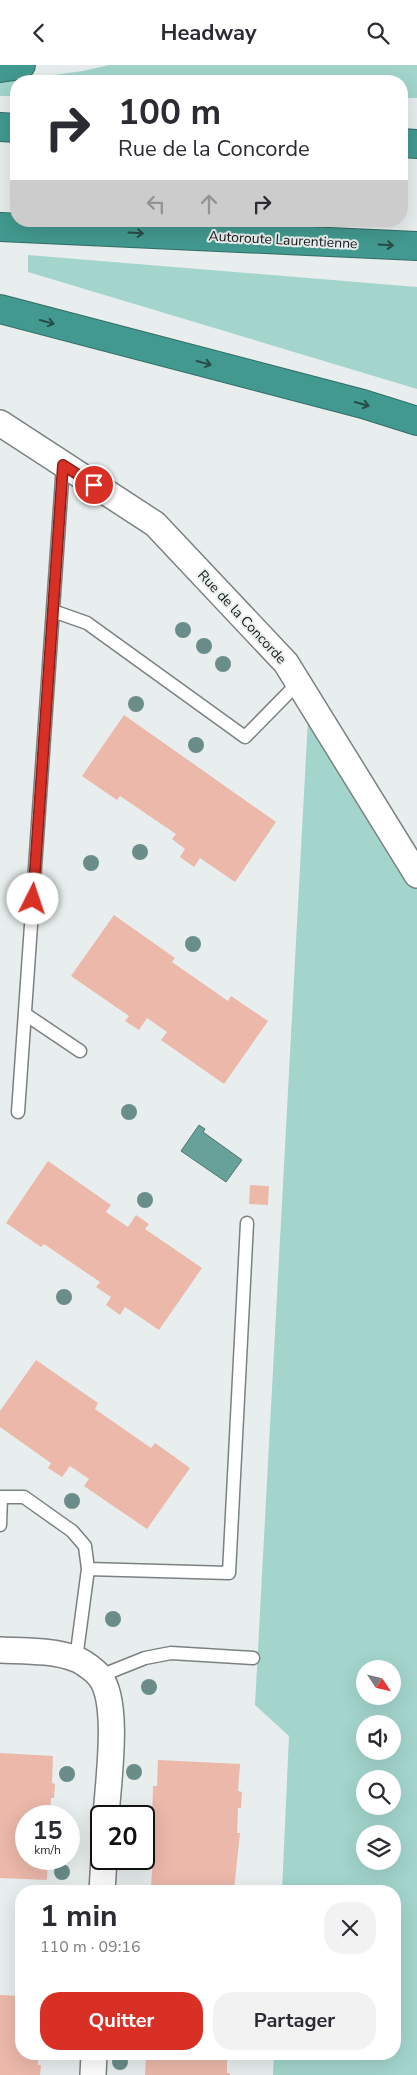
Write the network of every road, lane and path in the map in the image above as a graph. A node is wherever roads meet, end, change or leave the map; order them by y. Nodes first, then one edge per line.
1 (21, 65) edge
2 (0, 68) edge
3 (0, 227) edge
4 (417, 246) edge
5 (0, 309) edge
6 (417, 421) edge
7 (0, 423) edge
8 (63, 465) junction
9 (53, 611) junction
10 (298, 683) junction
11 (417, 875) edge
12 (25, 1014) junction
13 (80, 1051) dead end
14 (18, 1112) dead end
15 (247, 1223) dead end
16 (0, 1525) edge
17 (88, 1569) junction
18 (0, 1650) edge
19 (254, 1658) dead end
20 (76, 1659) junction
21 (100, 1676) junction
22 (107, 1805) edge
23 (103, 1870) edge
24 (102, 1885) edge
25 (94, 2060) edge
26 (93, 2075) edge

1 - 2 highway
3 -> 4 highway, Autoroute Laurentienne
5 -> 6 highway
7 - 8 street, Rue de la Concorde
8 - 9 lane
8 - 10 street, Rue de la Concorde
9 - 10 lane
9 - 12 lane
10 - 11 street, Rue de la Concorde
12 - 13 lane
12 - 14 lane
15 - 17 lane
16 - 17 lane
17 - 20 lane
18 - 20 street
19 - 21 lane
20 - 21 street
21 - 22 street
23 - 24 street
25 - 26 street

